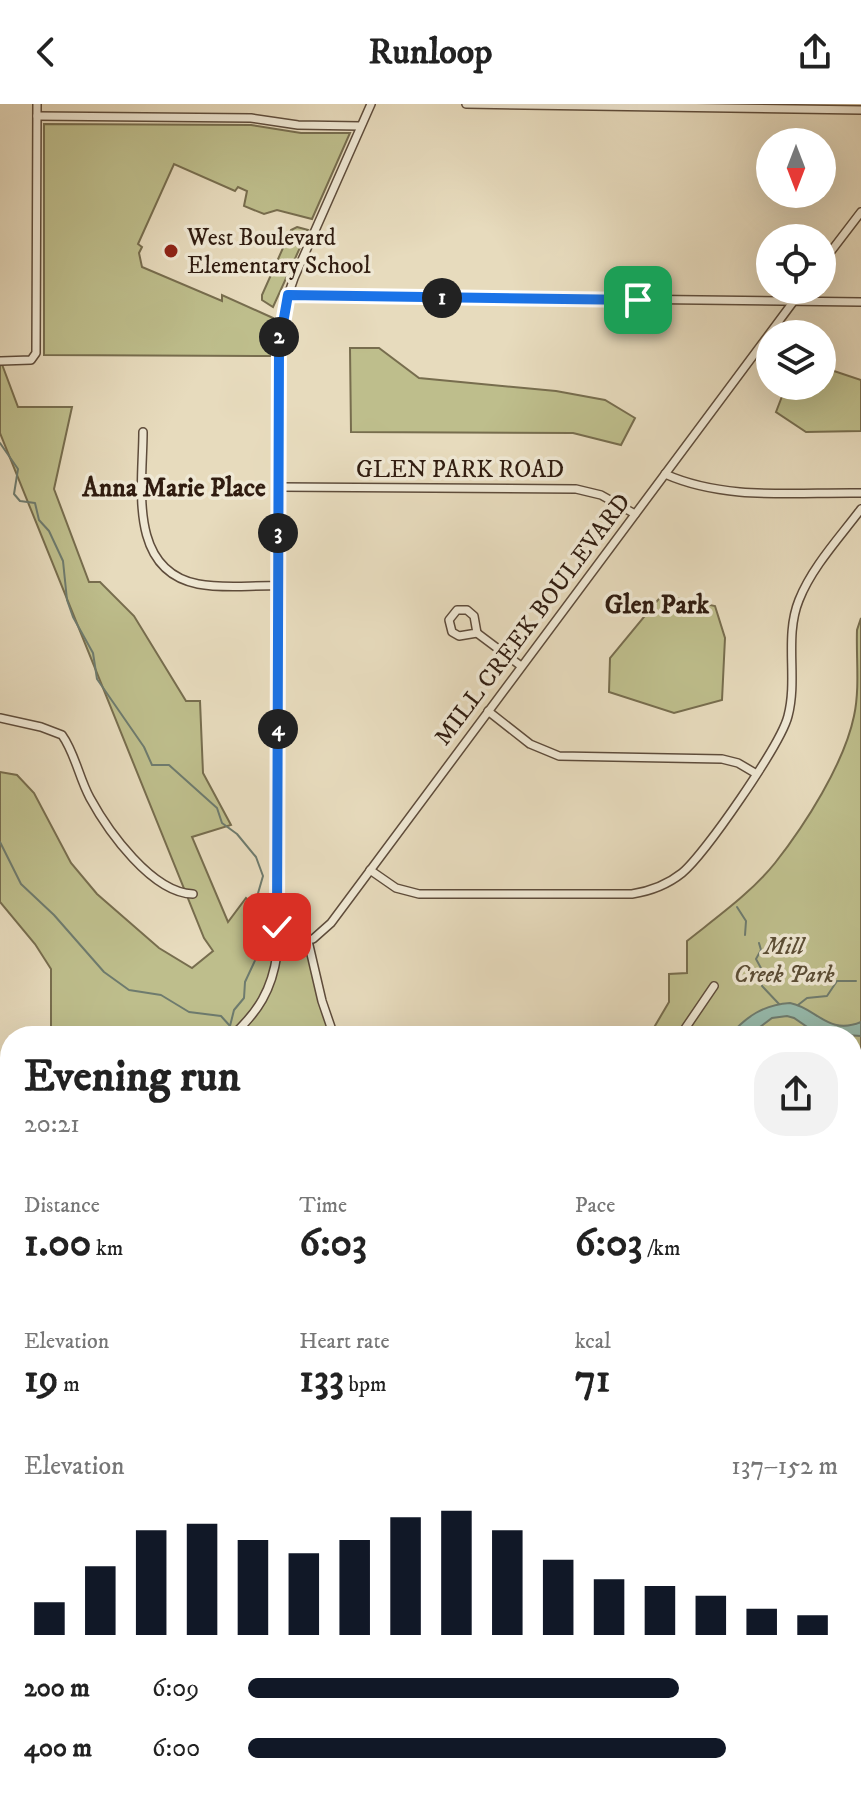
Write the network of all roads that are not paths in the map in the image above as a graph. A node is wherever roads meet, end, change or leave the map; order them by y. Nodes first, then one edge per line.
1 (37, 104) edge
2 (371, 104) edge
3 (466, 104) edge
4 (861, 110) edge
5 (37, 116) junction
6 (360, 126) junction
7 (861, 212) edge
8 (836, 245) edge
9 (288, 295) junction
10 (756, 301) edge
11 (836, 302) edge
12 (861, 302) edge
13 (792, 304) edge
14 (1, 361) edge
15 (143, 432) dead end
16 (665, 474) junction
17 (279, 487) junction
18 (861, 493) edge
19 (861, 509) edge
20 (635, 514) junction
21 (278, 586) junction
22 (477, 633) junction
23 (521, 666) junction
24 (488, 711) junction
25 (0, 718) edge
26 (755, 773) junction
27 (370, 870) junction
28 (193, 894) dead end
29 (308, 941) junction
30 (277, 942) junction
31 (714, 986) dead end
32 (242, 1026) edge
33 (331, 1026) edge
34 (687, 1026) edge

1 - 5 street
2 - 6 street
3 - 4 street
5 - 6 street
5 - 14 street
6 - 9 street
7 - 8 street
9 - 10 street
9 - 17 street
11 - 12 street
13 - 16 street, MILL CREEK BOULEVARD
15 - 21 street
16 - 18 street
16 - 20 street, MILL CREEK BOULEVARD
17 - 20 street, GLEN PARK ROAD
17 - 21 street
19 - 26 street
20 - 23 street, MILL CREEK BOULEVARD
21 - 30 street
22 - 22 street
22 - 23 street
23 - 24 street, MILL CREEK BOULEVARD
24 - 26 street
24 - 27 street, MILL CREEK BOULEVARD
25 - 28 street
26 - 27 street
27 - 29 street, MILL CREEK BOULEVARD
29 - 30 street
29 - 33 street
30 - 32 street
31 - 34 street

